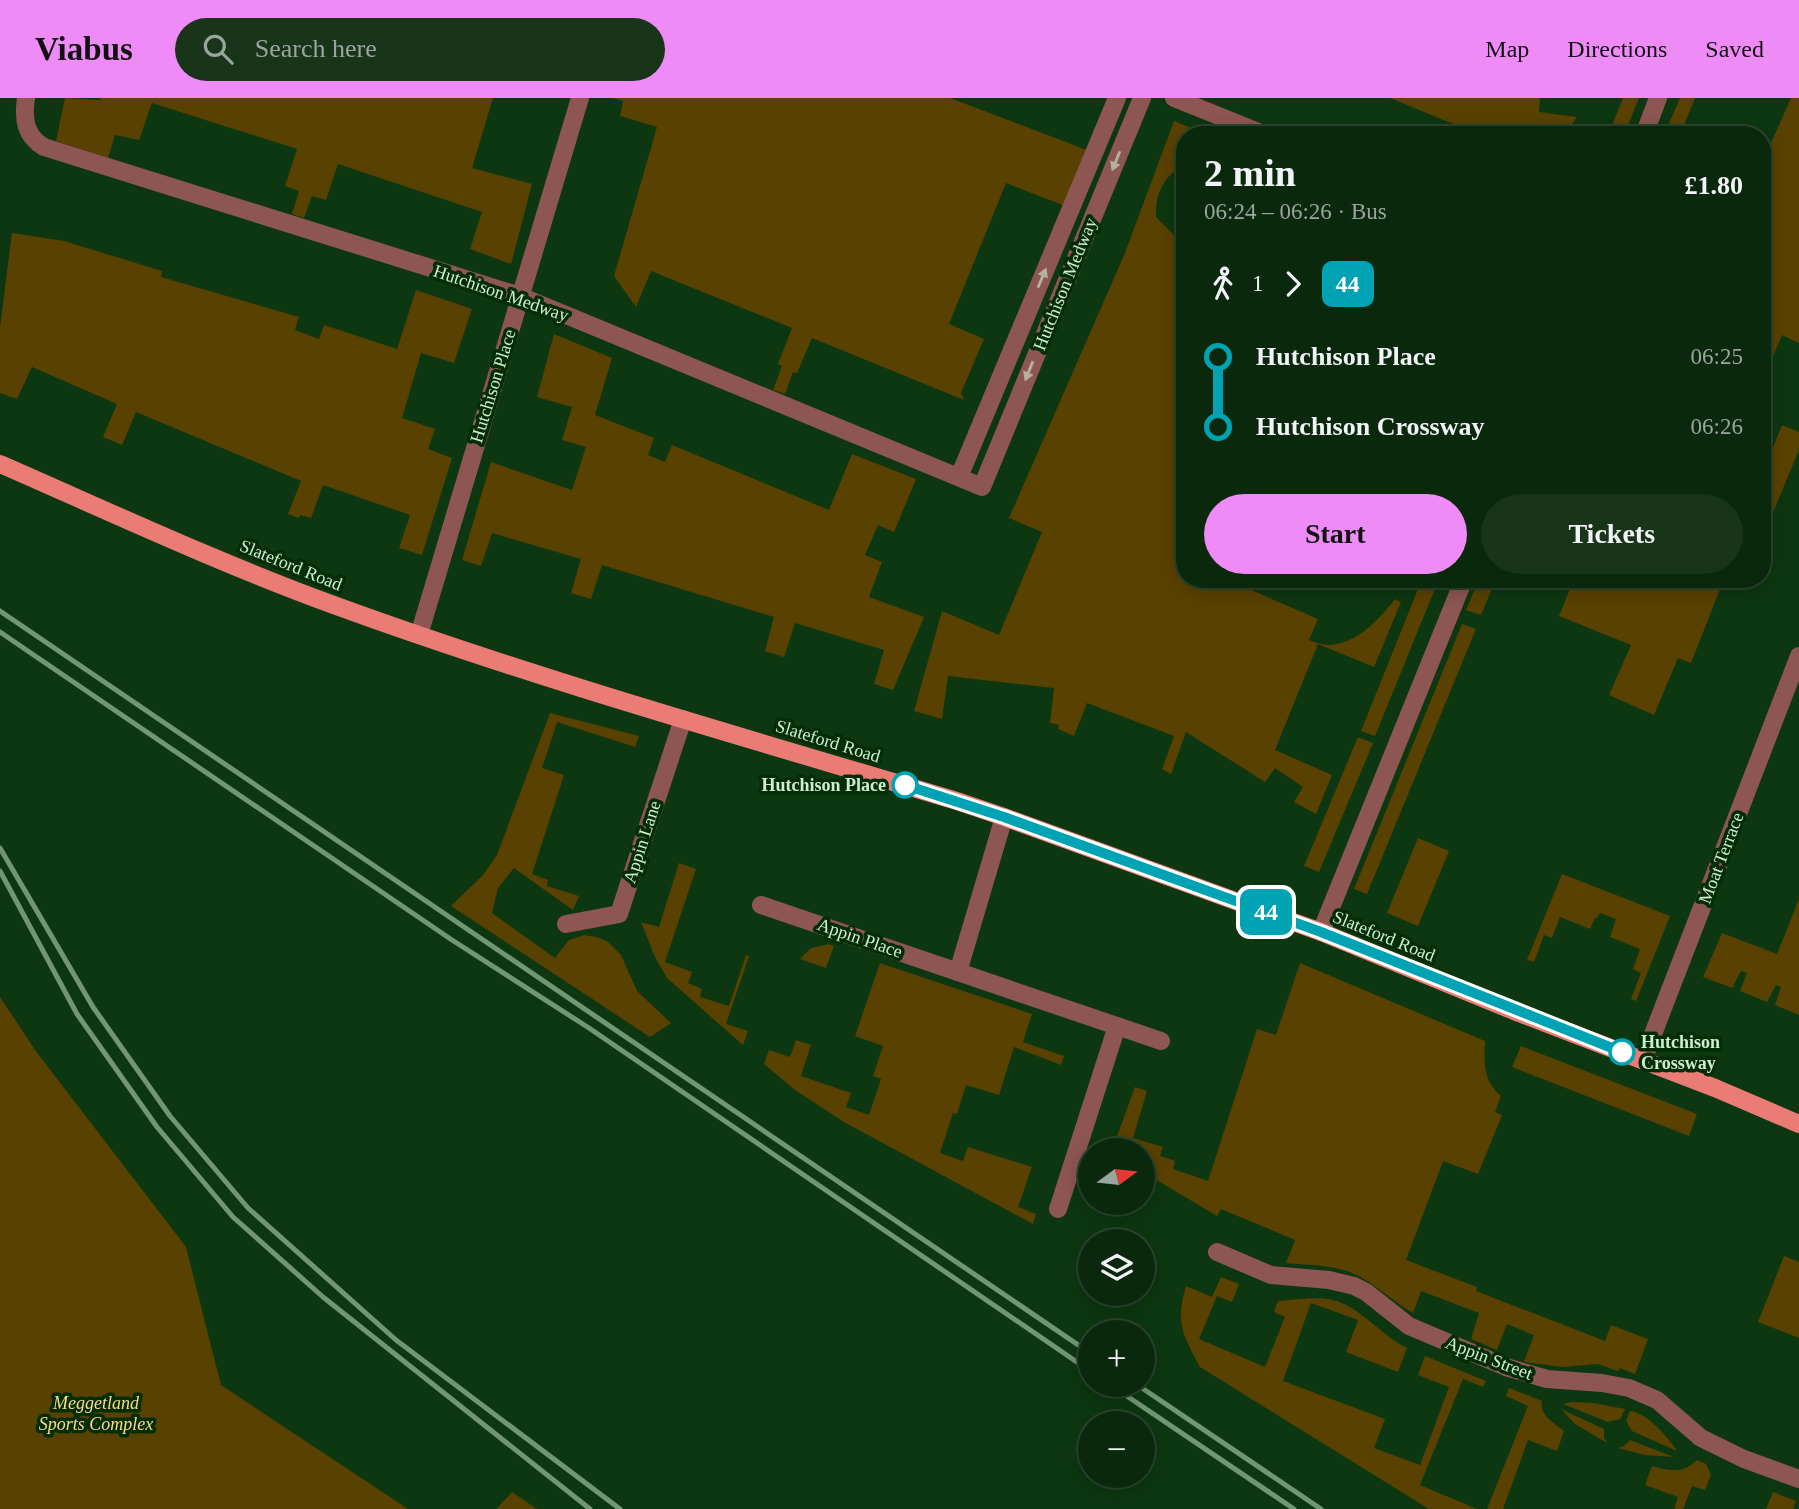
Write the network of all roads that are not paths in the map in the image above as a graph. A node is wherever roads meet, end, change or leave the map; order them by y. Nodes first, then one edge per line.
1 (26, 98) edge
2 (580, 98) edge
3 (1117, 98) edge
4 (1142, 98) edge
5 (1174, 98) edge
6 (1658, 98) edge
7 (1244, 126) edge
8 (1647, 126) edge
9 (520, 296) junction
10 (0, 464) edge
11 (959, 477) junction
12 (1460, 588) edge
13 (419, 635) junction
14 (1799, 656) edge
15 (683, 719) junction
16 (1004, 817) junction
17 (761, 905) dead end
18 (566, 923) dead end
19 (1321, 932) junction
20 (958, 972) junction
21 (1117, 1026) junction
22 (1161, 1041) dead end
23 (1643, 1060) junction
24 (1799, 1124) edge
25 (1058, 1209) dead end
26 (1217, 1252) dead end
27 (1799, 1479) edge

1 - 9 street, Hutchison Medway
2 - 9 street, Hutchison Place
11 -> 3 street, Hutchison Medway
4 -> 11 street, Hutchison Medway
5 - 7 street
6 - 8 street
9 - 11 street, Hutchison Medway
9 - 13 street, Hutchison Place
10 - 13 main road, Slateford Road
12 - 19 street
13 - 15 main road, Slateford Road
14 - 23 street, Moat Terrace
15 - 16 main road, Slateford Road
15 - 18 street, Appin Lane
16 - 19 main road, Slateford Road
16 - 20 street
17 - 20 street, Appin Place
19 - 23 main road, Slateford Road
20 - 21 street, Appin Place
21 - 22 street, Appin Place
21 - 25 street
23 - 24 main road, Slateford Road
26 - 27 street, Appin Street

